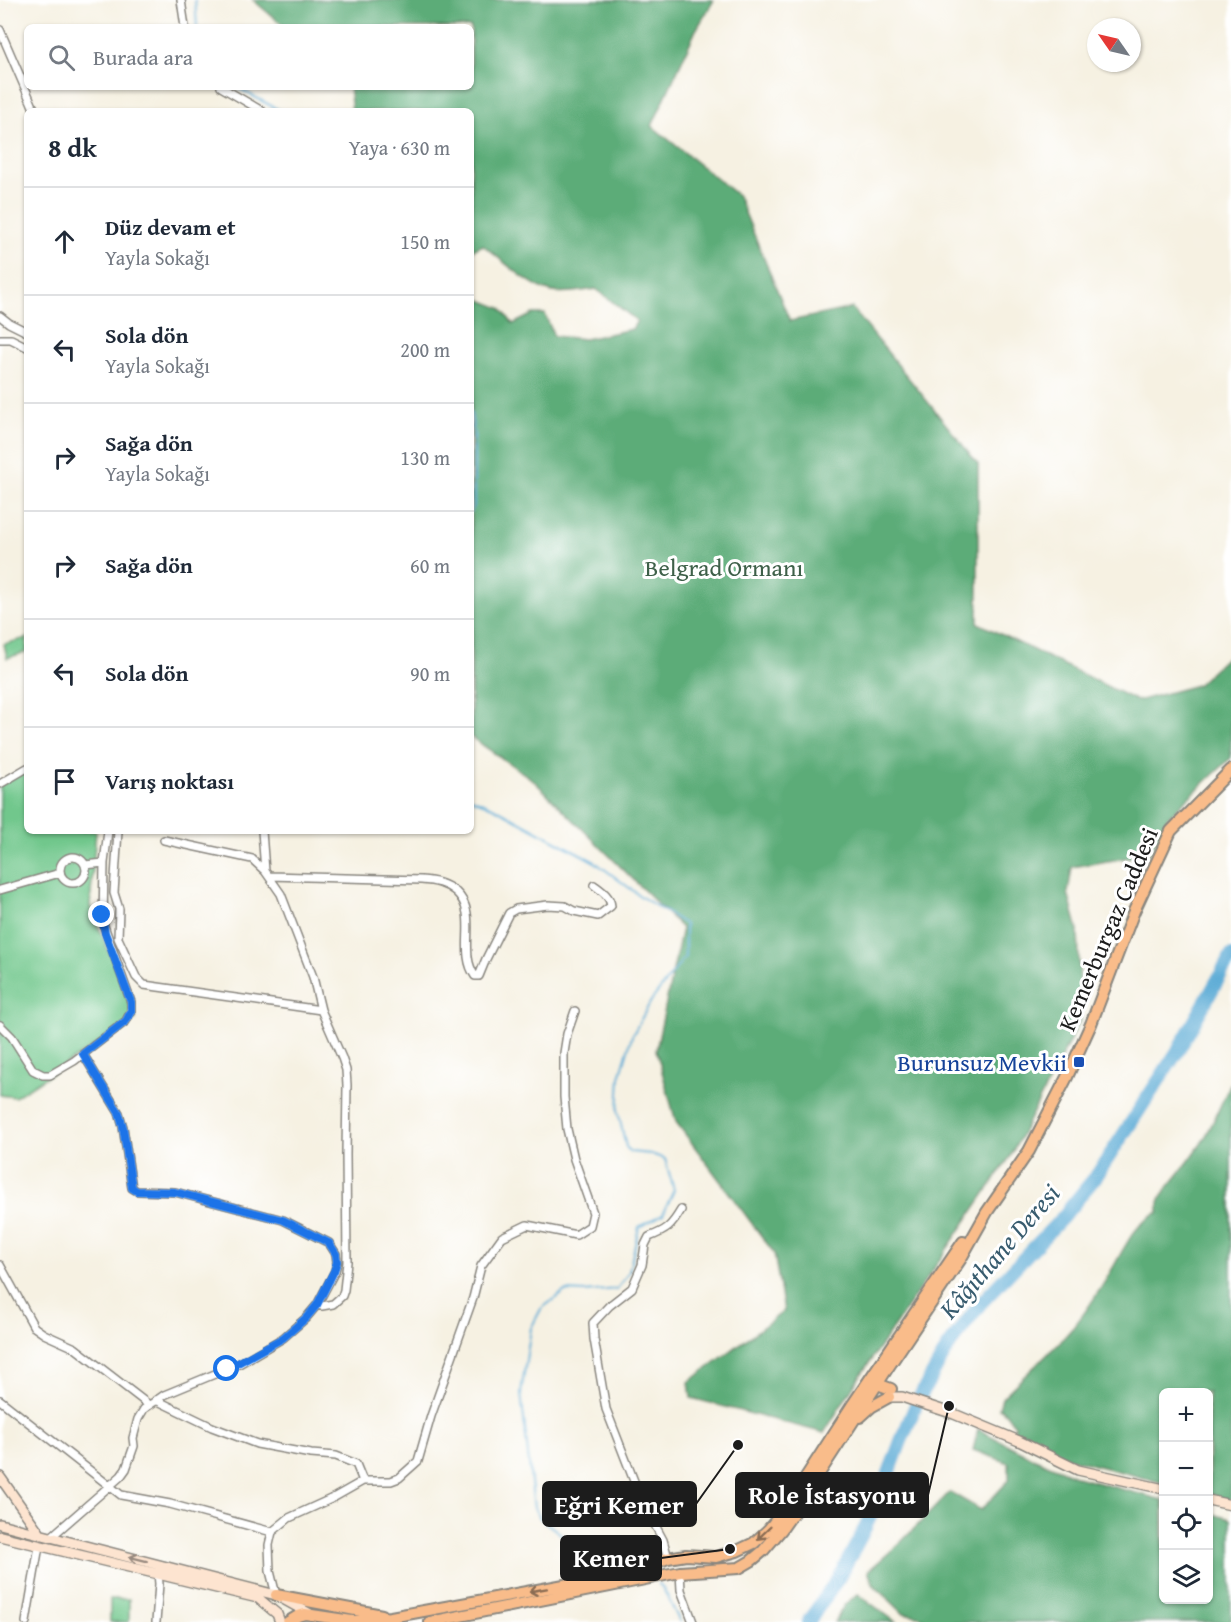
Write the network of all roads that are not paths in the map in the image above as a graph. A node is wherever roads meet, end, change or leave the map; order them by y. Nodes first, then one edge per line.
1 (181, 0) edge
2 (185, 24) edge
3 (0, 30) edge
4 (24, 86) edge
5 (26, 90) edge
6 (226, 90) edge
7 (34, 108) edge
8 (257, 108) edge
9 (0, 316) edge
10 (24, 330) edge
11 (0, 339) edge
12 (24, 346) edge
13 (24, 770) edge
14 (1231, 770) edge
15 (0, 784) edge
16 (108, 834) edge
17 (118, 834) edge
18 (262, 834) edge
19 (164, 840) dead end
20 (104, 863) junction
21 (85, 865) junction
22 (60, 873) junction
23 (267, 874) junction
24 (594, 885) dead end
25 (0, 890) edge
26 (321, 1010) junction
27 (575, 1011) dead end
28 (0, 1025) edge
29 (83, 1054) junction
30 (681, 1210) dead end
31 (987, 1212) junction
32 (0, 1265) edge
33 (317, 1305) junction
34 (888, 1366) junction
35 (874, 1384) junction
36 (890, 1393) junction
37 (0, 1400) edge
38 (152, 1402) junction
39 (7, 1406) junction
40 (0, 1413) edge
41 (849, 1426) junction
42 (0, 1477) edge
43 (363, 1481) junction
44 (111, 1486) junction
45 (1159, 1489) edge
46 (1213, 1501) edge
47 (1231, 1505) edge
48 (0, 1524) edge
49 (272, 1532) junction
50 (41, 1535) junction
51 (0, 1536) edge
52 (51, 1537) junction
53 (39, 1546) junction
54 (716, 1557) junction
55 (666, 1558) junction
56 (680, 1572) junction
57 (158, 1573) junction
58 (276, 1595) junction
59 (435, 1608) junction
60 (391, 1617) junction
61 (316, 1618) edge
62 (435, 1621) edge
63 (26, 1622) edge
64 (156, 1622) edge
65 (279, 1622) edge
66 (288, 1622) edge
67 (693, 1622) edge

1 - 2 street
3 - 4 street
5 - 7 street
6 - 8 street
9 - 10 street
11 - 12 street
13 - 15 street
14 - 31 main road, Kemerburgaz Caddesi
16 - 20 street
17 - 26 street
18 - 23 street
19 - 23 street
20 - 21 street
20 - 29 street
21 - 22 street
21 - 22 street
22 - 25 street
23 - 24 street
23 - 26 street
26 - 33 street
27 - 43 street
28 - 29 street
29 - 33 street
30 - 55 street
31 - 34 main road, Kemerburgaz Caddesi
31 - 35 main road, Kemerburgaz Caddesi
32 - 38 street
33 - 38 street
34 - 35 main road, Kemerburgaz Caddesi
34 - 36 main road
35 - 36 main road
35 - 41 main road
35 -> 54 main road
36 - 41 main road
36 - 45 main road
37 - 39 street
38 - 43 street
38 - 44 street
39 - 40 street
39 - 44 street
41 - 56 main road
42 - 50 main road
43 - 49 street
44 - 49 street
44 - 52 street
46 - 47 main road
48 - 50 main road
49 - 58 street
50 - 52 main road
50 - 53 main road
51 - 53 main road
58 -> 52 main road
53 - 57 main road
53 - 63 street
54 - 55 main road
54 - 56 main road
55 - 56 main road
55 -> 59 main road
56 - 62 main road
56 - 67 street
57 - 64 street
57 - 65 main road
58 - 60 main road
58 - 61 main road
59 - 60 main road
59 - 62 main road
60 - 61 main road
61 - 66 main road

